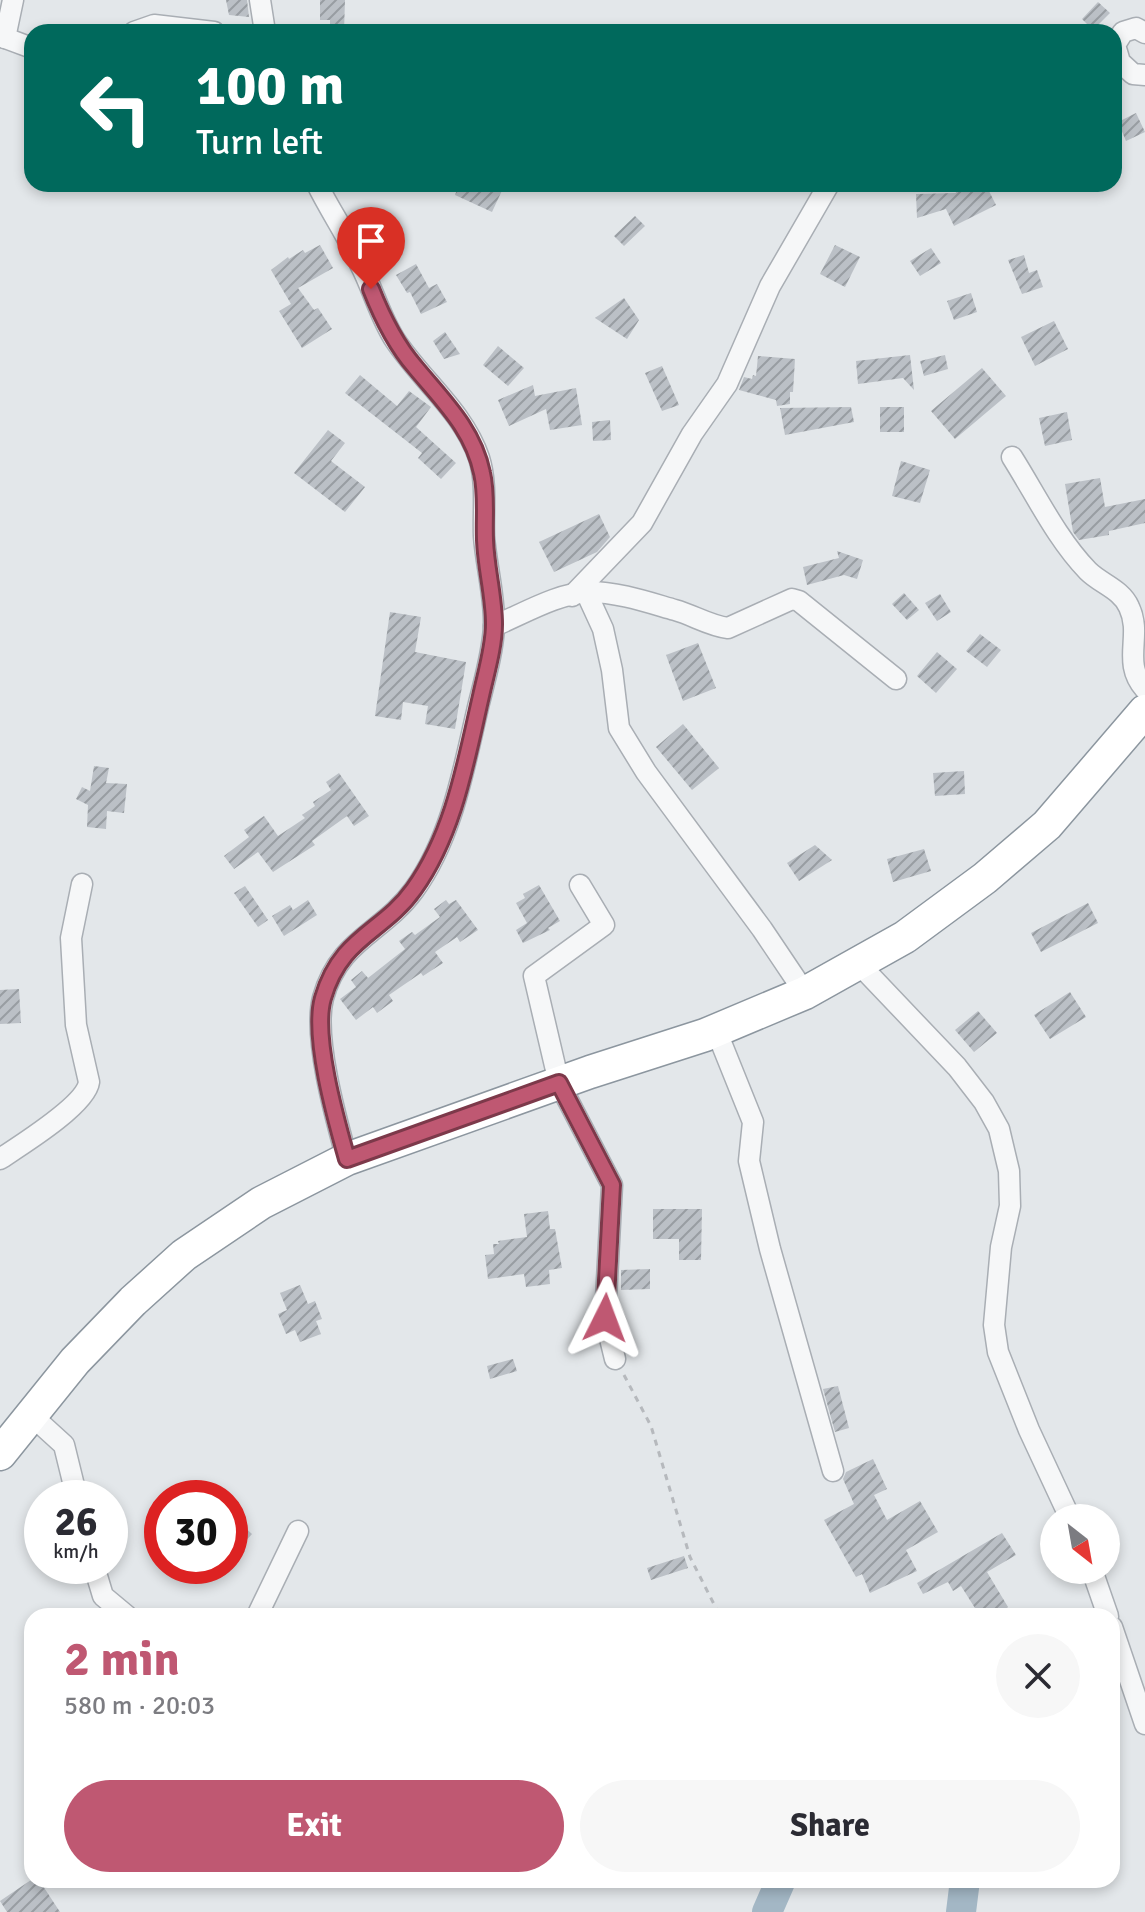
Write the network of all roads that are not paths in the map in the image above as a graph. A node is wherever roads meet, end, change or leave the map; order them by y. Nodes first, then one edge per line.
1 (13, 0) edge
2 (260, 0) edge
3 (264, 24) edge
4 (1145, 33) edge
5 (1122, 34) edge
6 (3, 37) edge
7 (24, 45) edge
8 (1122, 64) edge
9 (1145, 75) edge
10 (321, 192) edge
11 (824, 192) edge
12 (1012, 457) dead end
13 (579, 594) junction
14 (494, 626) junction
15 (896, 679) dead end
16 (1145, 689) edge
17 (1145, 711) edge
18 (82, 884) dead end
19 (580, 885) dead end
20 (858, 963) junction
21 (805, 993) junction
22 (716, 1030) junction
23 (559, 1083) junction
24 (0, 1159) edge
25 (347, 1159) junction
26 (615, 1359) road end
27 (31, 1415) junction
28 (0, 1454) edge
29 (833, 1471) dead end
30 (73, 1480) edge
31 (1063, 1504) edge
32 (298, 1531) dead end
33 (99, 1584) edge
34 (1097, 1584) edge
35 (117, 1608) edge
36 (261, 1608) edge
37 (1105, 1608) edge
38 (1120, 1651) edge
39 (1145, 1724) edge

1 - 6 street
2 - 3 street
4 - 5 street
6 - 7 street
8 - 9 street
10 - 14 street
11 - 13 street
12 - 16 street
13 - 14 street
13 - 15 street
13 - 21 street
14 - 25 street
17 - 20 highway
18 - 24 street
19 - 23 street
20 - 21 highway
20 - 31 street
21 - 22 highway
22 - 23 highway
22 - 29 street
23 - 25 highway
23 - 26 street
25 - 27 highway
27 - 28 highway
27 - 30 street
32 - 36 street
33 - 35 street
34 - 37 street
38 - 39 street

